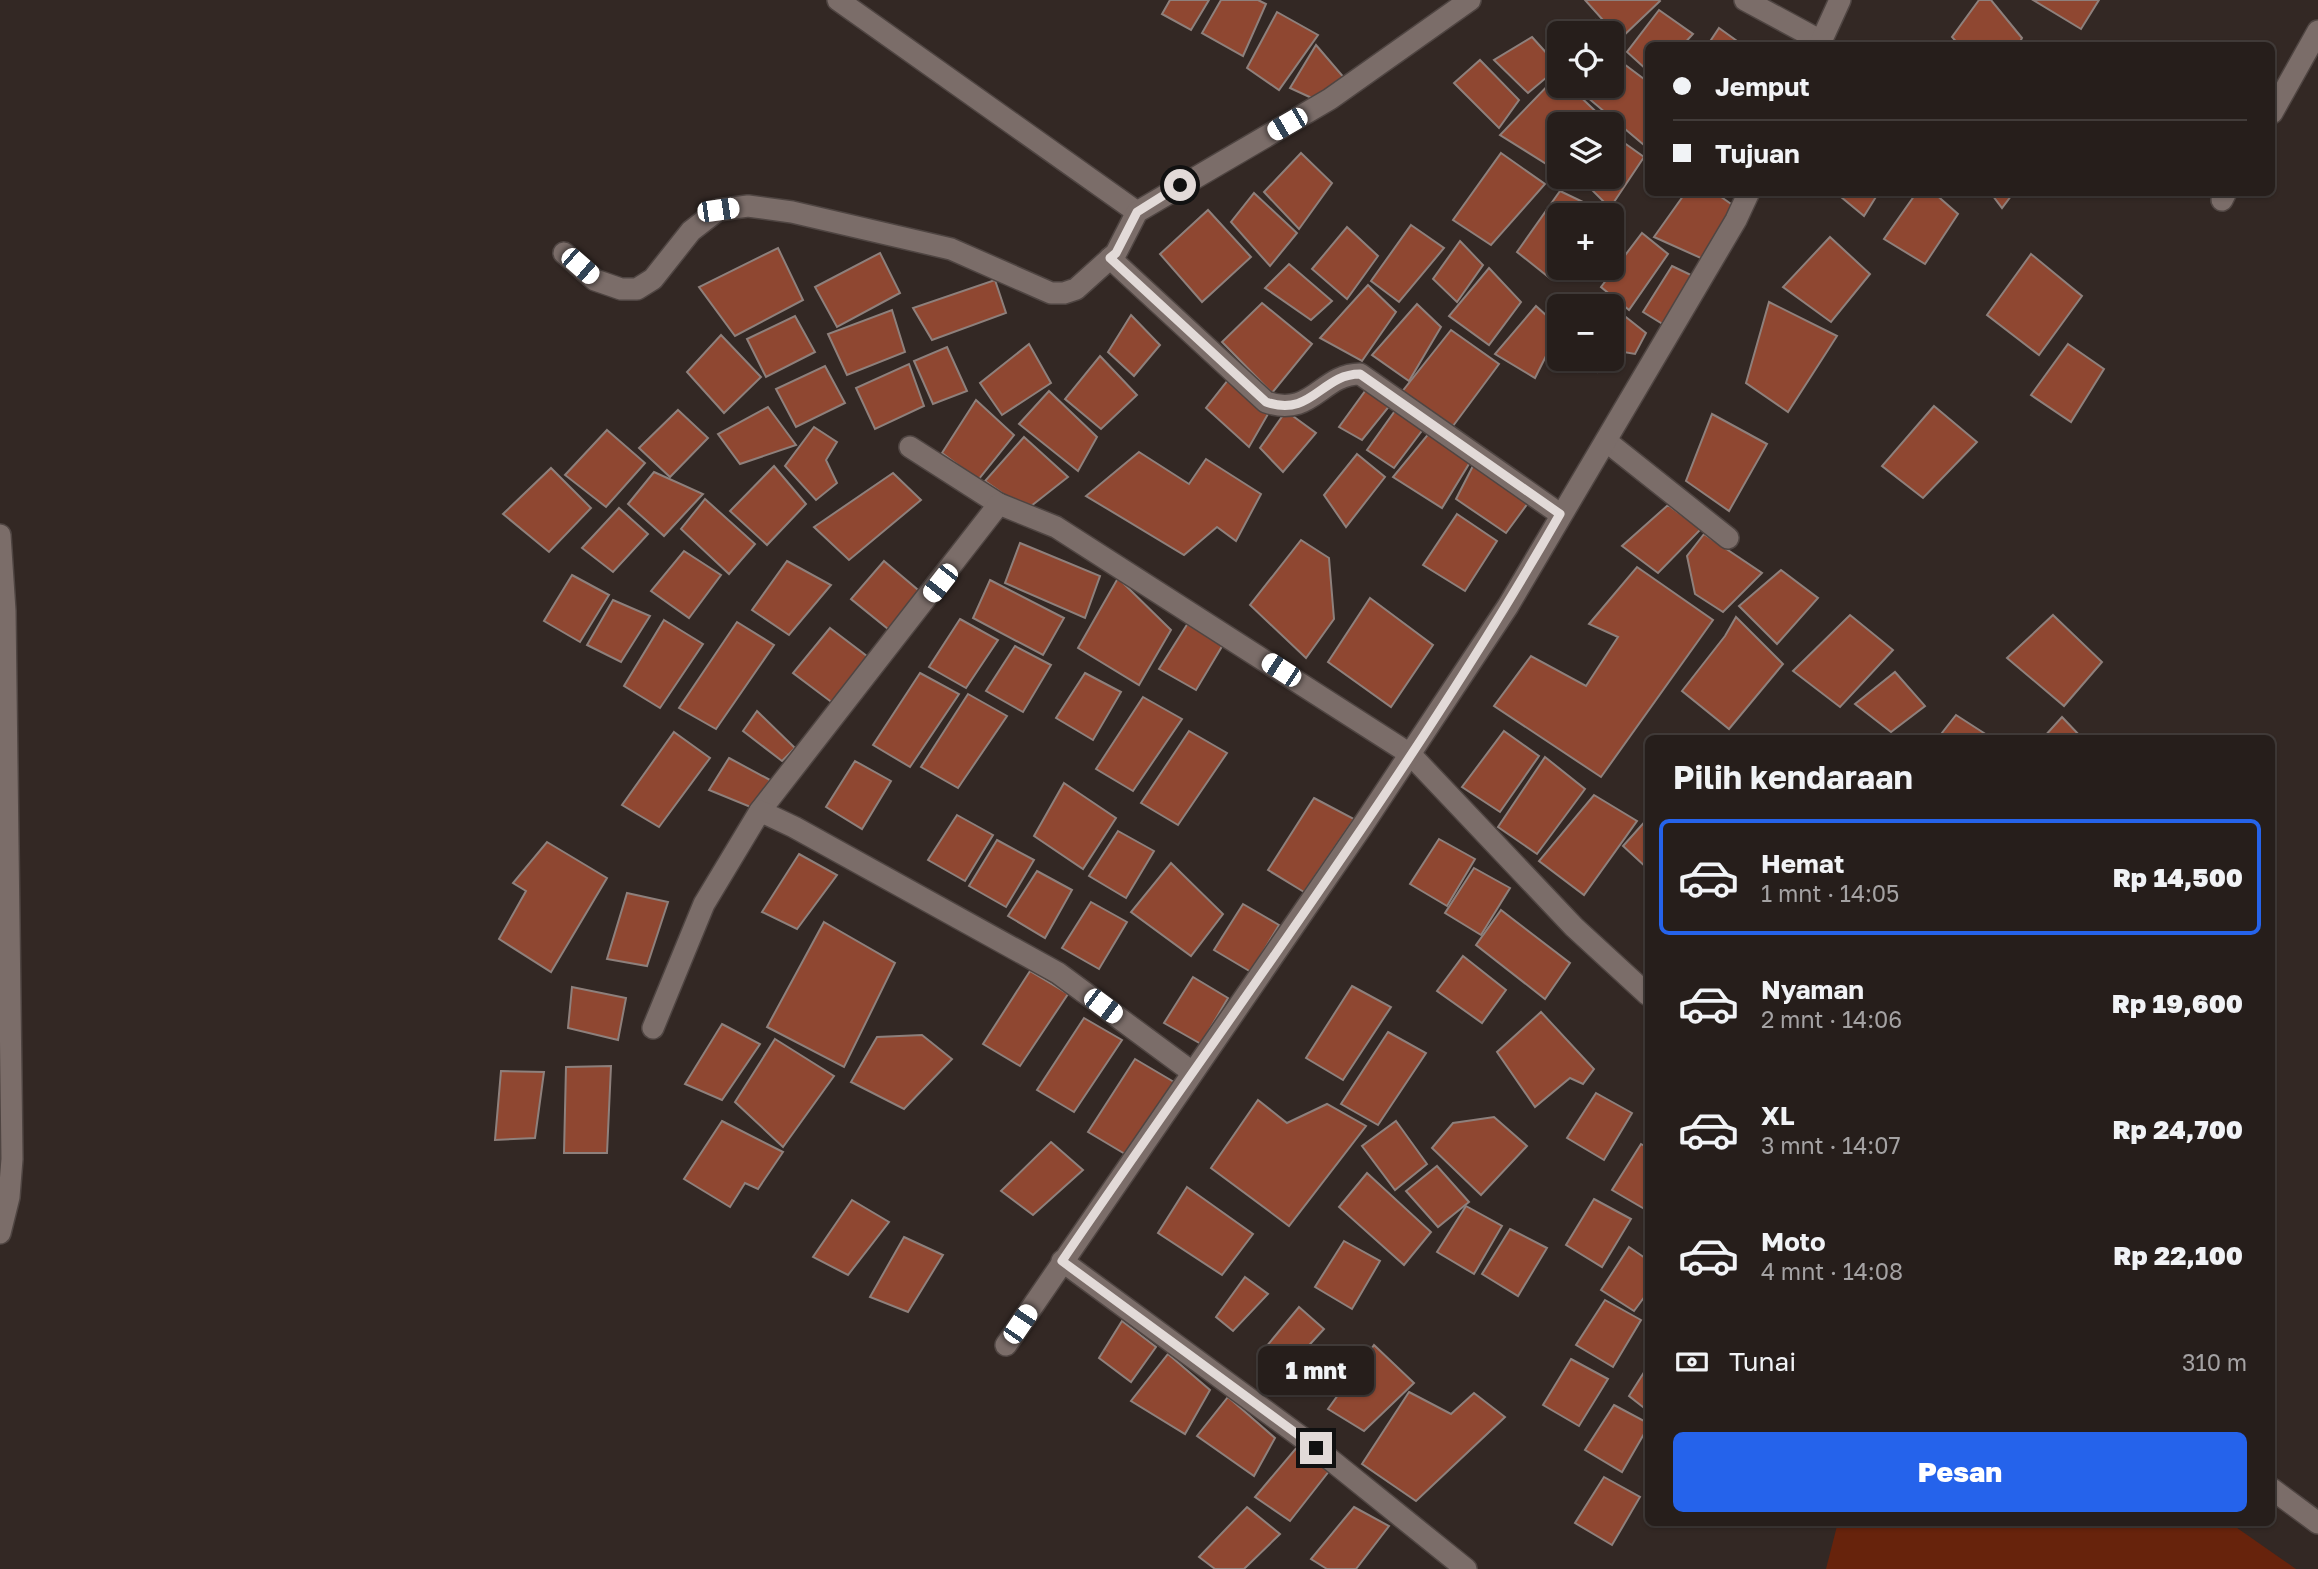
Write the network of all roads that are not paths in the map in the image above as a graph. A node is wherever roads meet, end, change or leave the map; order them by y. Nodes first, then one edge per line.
1 (838, 0) edge
2 (1470, 0) edge
3 (1745, 0) edge
4 (1840, 0) edge
5 (2318, 31) edge
6 (1818, 42) edge
7 (1820, 42) edge
8 (2275, 108) edge
9 (1747, 196) edge
10 (1137, 212) junction
11 (564, 253) dead end
12 (1110, 258) junction
13 (1606, 442) junction
14 (909, 447) dead end
15 (999, 504) junction
16 (1560, 514) junction
17 (0, 535) edge
18 (1728, 538) dead end
19 (1410, 754) junction
20 (760, 811) junction
21 (1645, 992) edge
22 (653, 1028) dead end
23 (1192, 1072) junction
24 (0, 1233) edge
25 (1062, 1261) junction
26 (1006, 1345) dead end
27 (2275, 1491) edge
28 (2318, 1523) edge
29 (1466, 1569) edge

1 - 10 street
2 - 10 street
3 - 6 street
4 - 7 street
5 - 8 street
9 - 13 street
10 - 12 street
11 - 12 street
12 - 16 street
13 - 16 street
13 - 18 street
14 - 15 street
15 - 19 street
15 - 20 street
16 - 19 street
17 - 24 street
19 - 21 street
19 - 23 street
20 - 22 street
20 - 23 street
23 - 25 street
25 - 26 street
25 - 29 street
27 - 28 street

